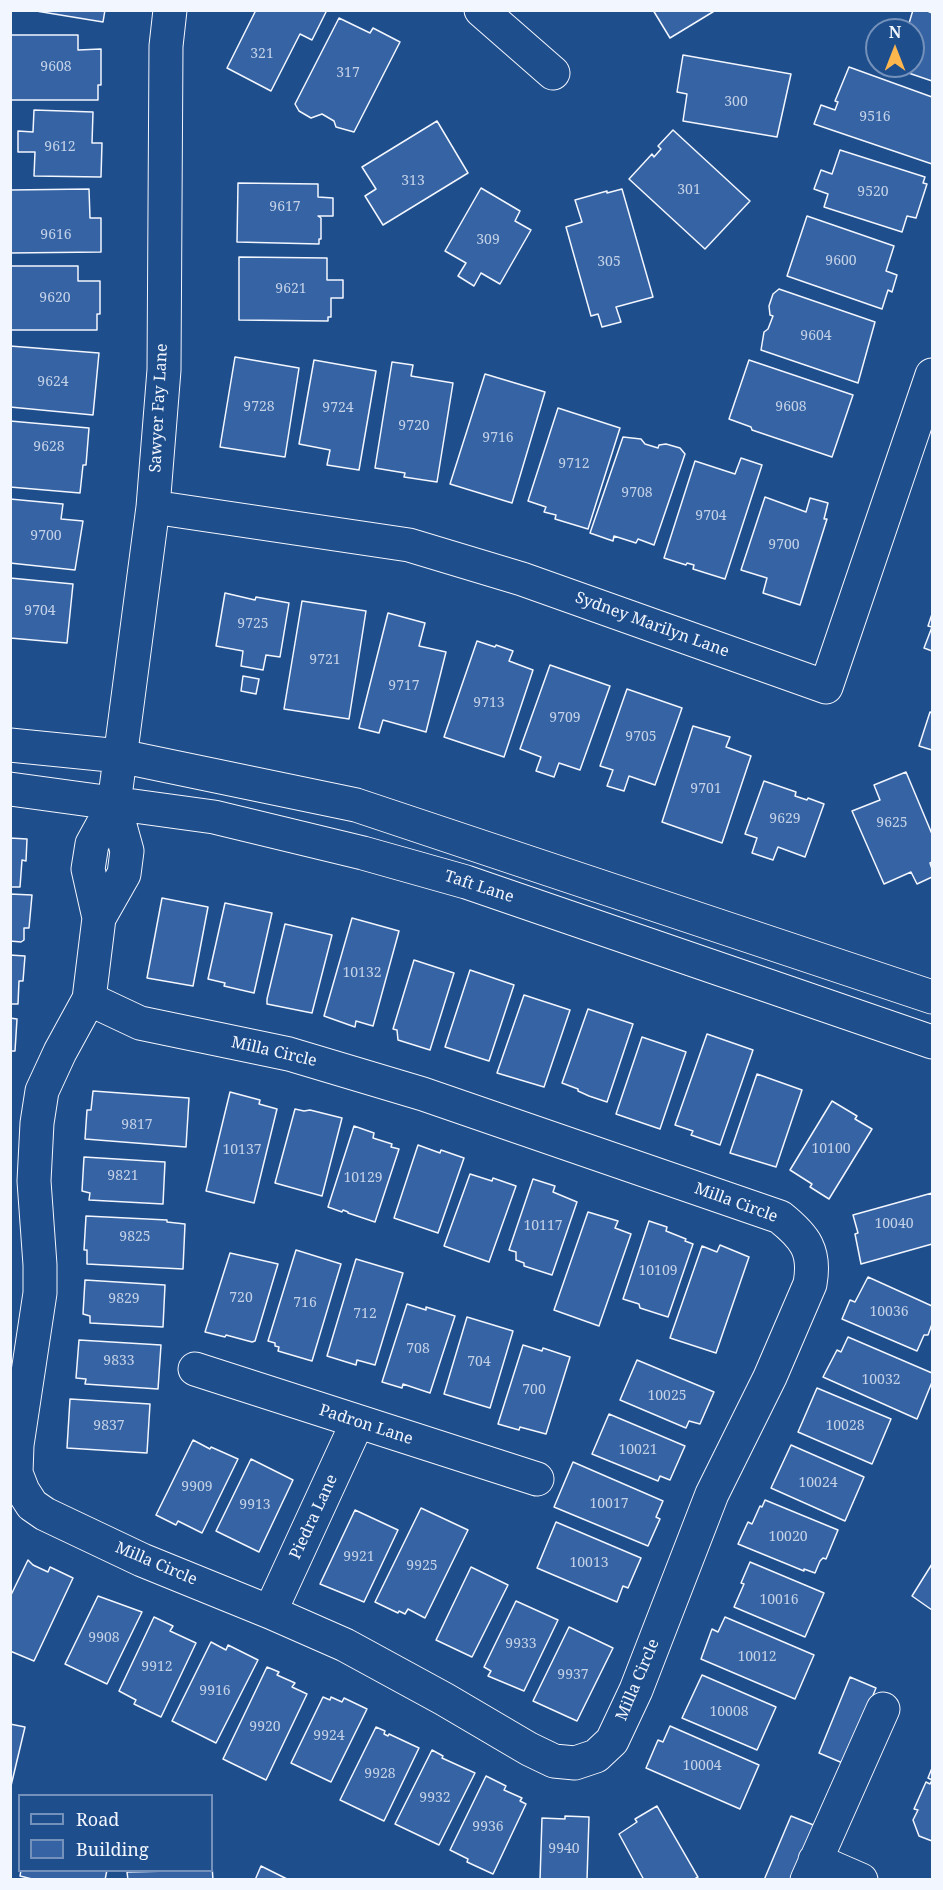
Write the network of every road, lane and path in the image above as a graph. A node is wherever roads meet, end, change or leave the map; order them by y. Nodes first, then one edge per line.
1 (170, 10) edge
2 (481, 10) edge
3 (553, 74) dead end
4 (933, 375) edge
5 (153, 507) junction
6 (10, 745) edge
7 (120, 756) junction
8 (10, 789) edge
9 (114, 804) junction
10 (933, 997) edge
11 (89, 999) junction
12 (933, 1042) edge
13 (195, 1369) dead end
14 (357, 1423) junction
15 (537, 1479) dead end
16 (270, 1612) junction
17 (883, 1709) dead end
18 (811, 1870) edge
19 (861, 1880) edge

1 - 5 street, Sawyer Fay Lane
2 - 3 street
4 - 5 street, Sydney Marilyn Lane
5 - 7 street, Sawyer Fay Lane
6 - 7 street
7 - 9 street, Sawyer Fay Lane
7 - 10 street
8 - 9 street, Taft Lane
9 - 11 street, Milla Circle
9 - 12 street, Taft Lane
11 - 16 street, Milla Circle
11 - 16 street, Milla Circle
13 - 14 street, Padron Lane
14 - 15 street, Padron Lane
14 - 16 street, Piedra Lane
17 - 18 street
18 - 19 street

